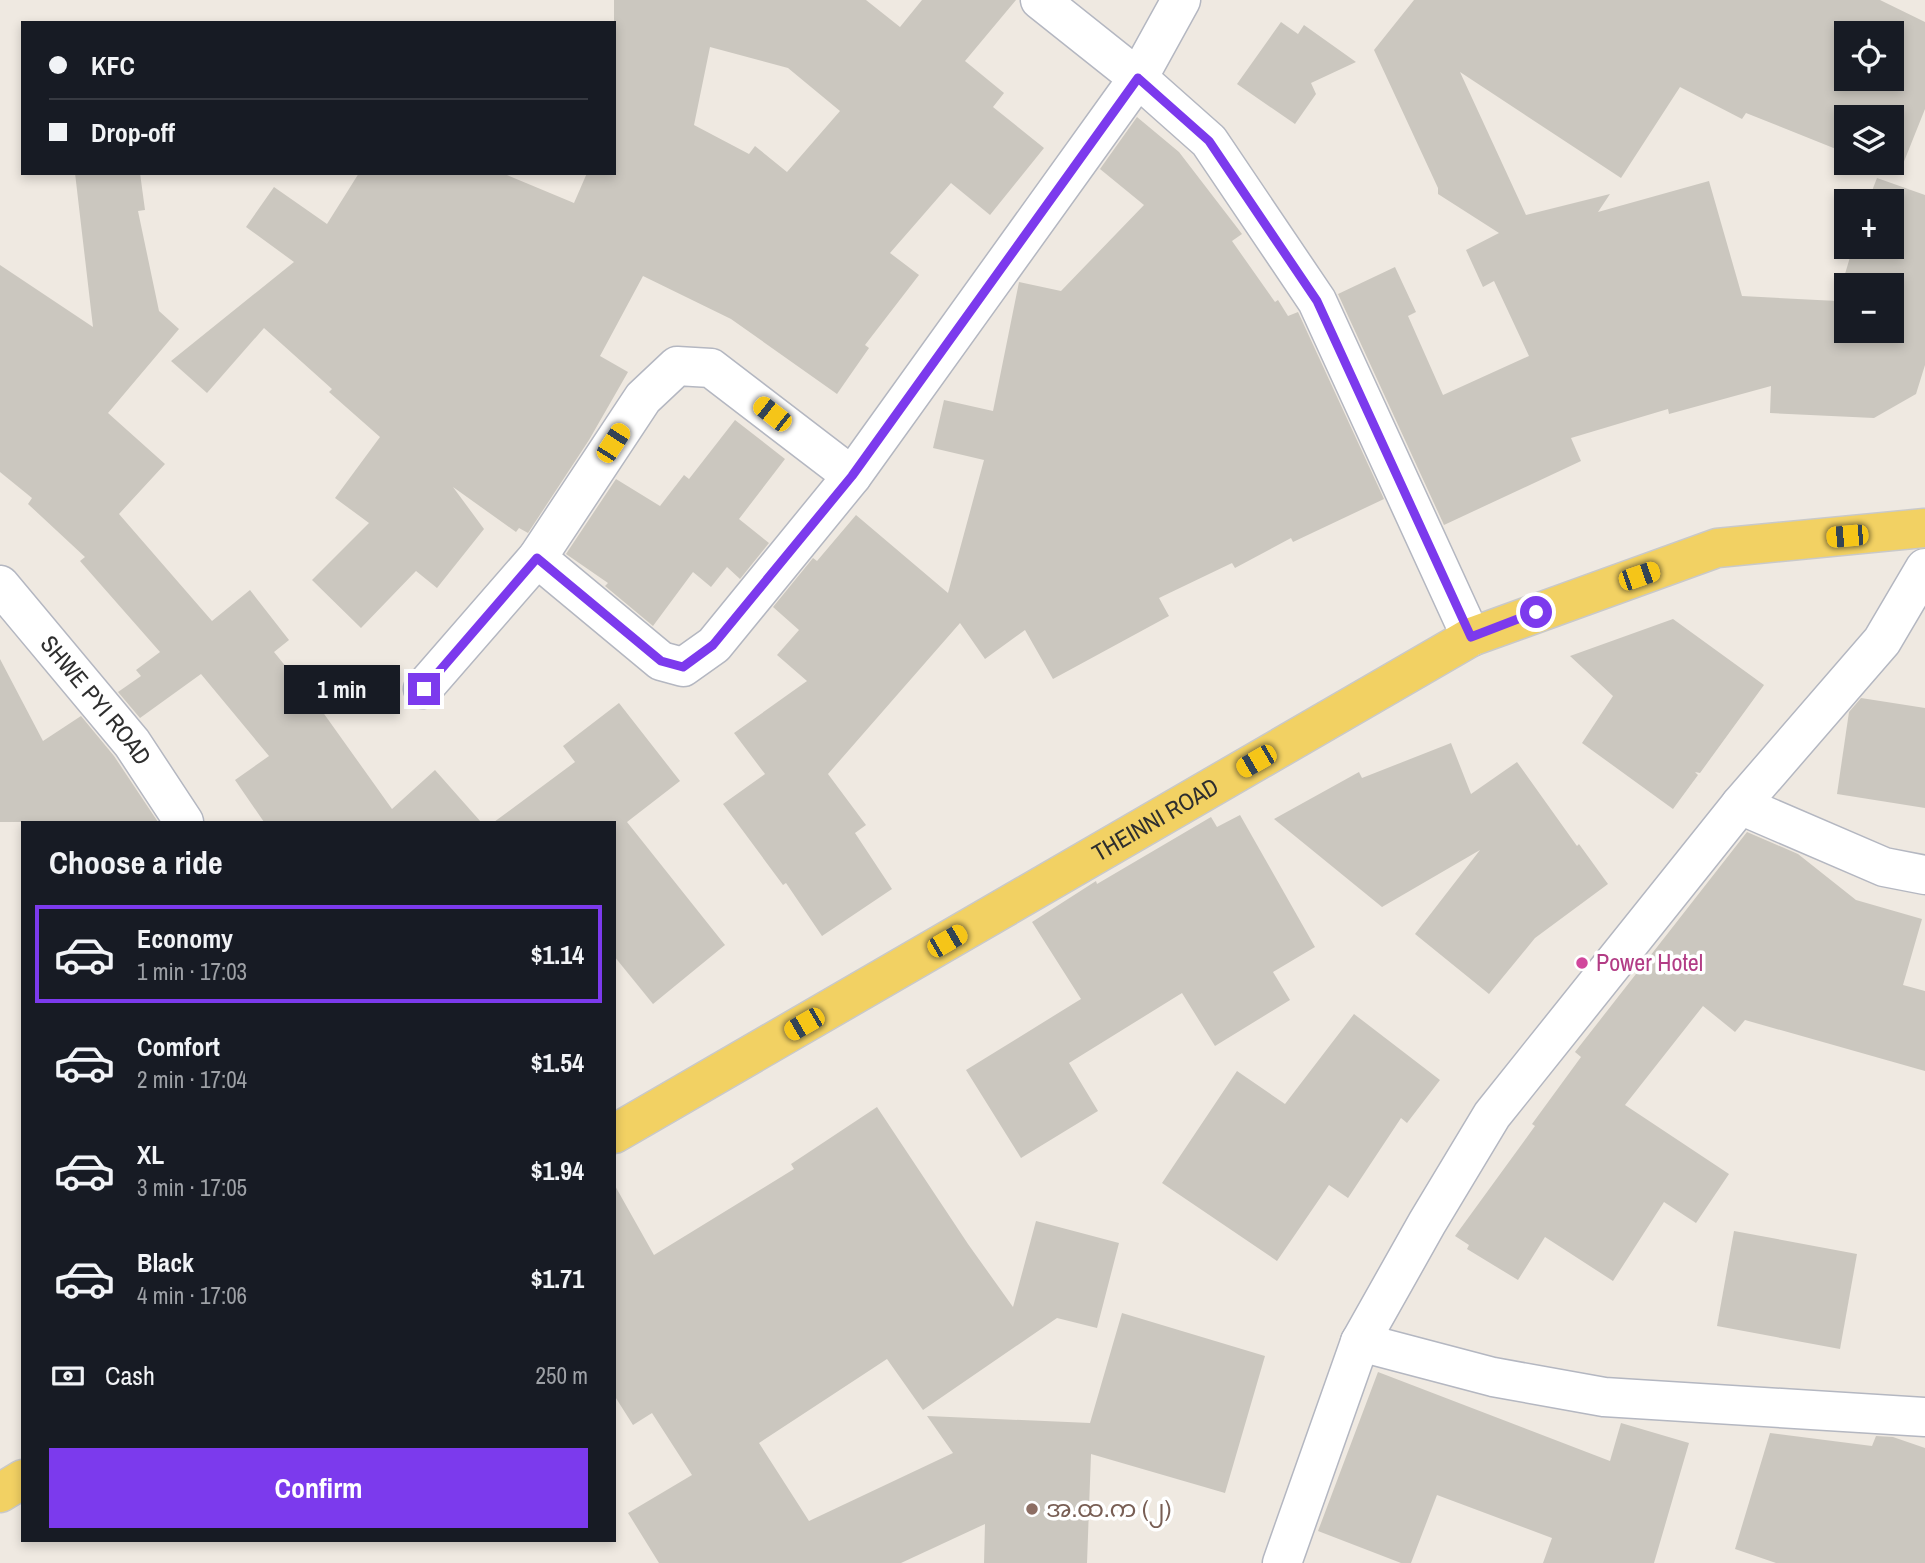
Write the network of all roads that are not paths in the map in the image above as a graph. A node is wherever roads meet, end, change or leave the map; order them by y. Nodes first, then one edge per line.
1 (1040, 0) edge
2 (1181, 0) edge
3 (1138, 78) junction
4 (852, 476) junction
5 (1925, 528) edge
6 (537, 558) junction
7 (1925, 568) edge
8 (0, 584) edge
9 (1471, 637) junction
10 (424, 689) dead end
11 (1740, 805) junction
12 (183, 821) edge
13 (1925, 875) edge
14 (616, 1133) edge
15 (1360, 1342) junction
16 (1925, 1417) edge
17 (21, 1480) edge
18 (0, 1493) edge
19 (1282, 1563) edge

1 - 3 street
2 - 3 street
3 - 4 street
3 - 9 street
4 - 6 street
4 - 6 street
5 - 9 main road, THEINNI ROAD
6 - 10 street
7 - 11 street
8 - 12 street, SHWE PYI ROAD
9 - 14 main road, THEINNI ROAD
11 - 13 street
11 - 15 street
15 - 16 street
15 - 19 street
17 - 18 main road

